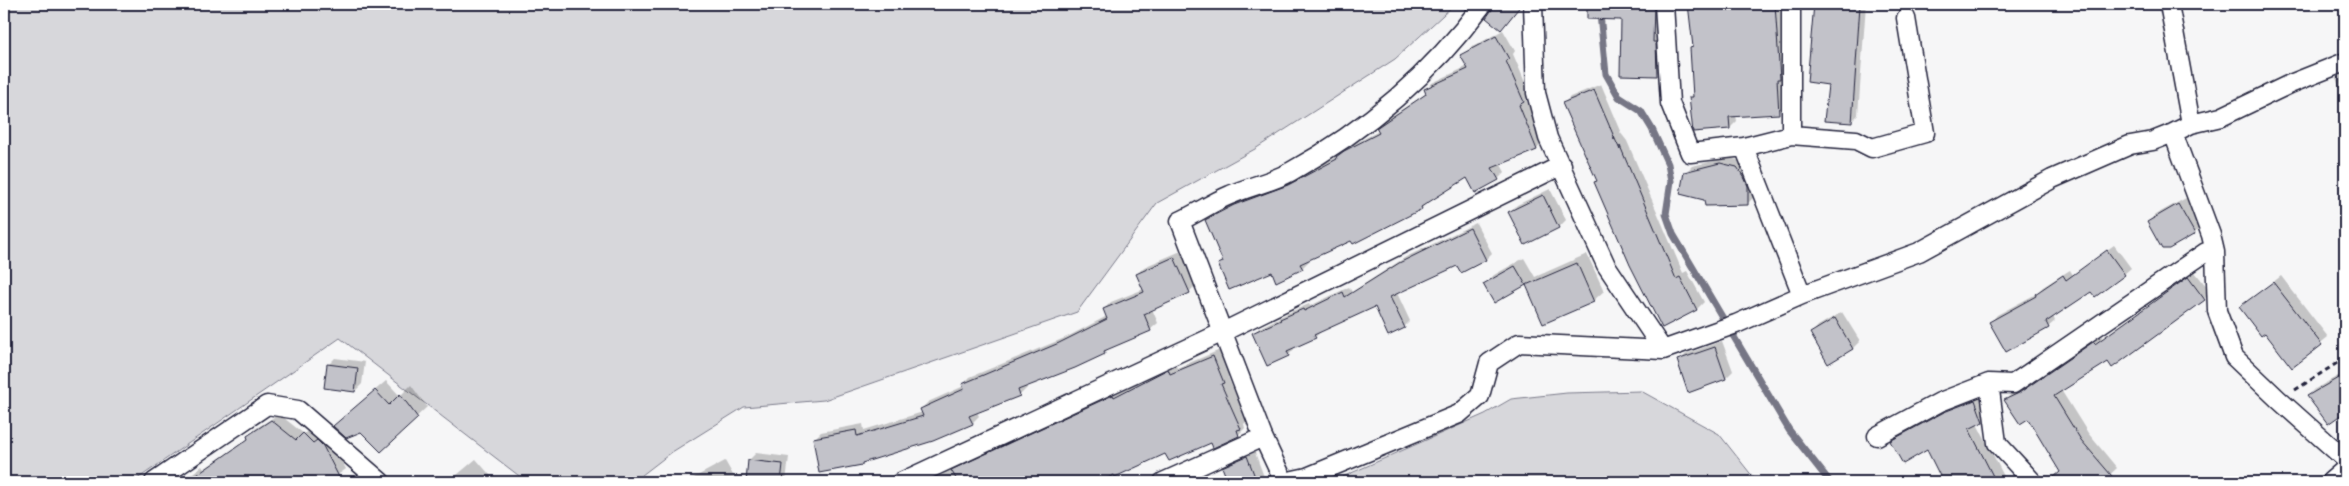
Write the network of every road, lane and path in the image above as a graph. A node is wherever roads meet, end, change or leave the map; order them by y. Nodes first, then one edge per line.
1 (1483, 4) edge
2 (1532, 4) edge
3 (1664, 4) edge
4 (1792, 4) edge
5 (2169, 4) edge
6 (1906, 18) dead end
7 (2345, 62) edge
8 (2191, 124) junction
9 (2173, 134) junction
10 (1791, 135) junction
11 (1744, 147) junction
12 (1562, 165) junction
13 (2215, 252) junction
14 (1802, 295) junction
15 (1222, 332) junction
16 (1663, 350) junction
17 (2345, 358) edge
18 (1988, 383) junction
19 (2278, 400) junction
20 (1877, 436) dead end
21 (1263, 437) junction
22 (2345, 459) edge
23 (2345, 469) edge
24 (374, 480) edge
25 (154, 482) edge
26 (901, 482) edge
27 (1164, 482) edge
28 (2033, 482) edge
29 (2330, 482) edge

1 - 15 street
2 - 12 street
3 - 11 street
4 - 10 street
5 - 8 street
6 - 10 street
7 - 8 street
8 - 9 street
9 - 13 street
9 - 14 street
10 - 11 street
11 - 14 street
12 - 15 street
12 - 16 street
13 - 18 street
13 - 19 street
14 - 16 street
15 - 21 street
15 - 26 street
16 - 21 street
17 - 19 path
18 - 20 street
18 - 28 street
19 - 22 street
21 - 27 street
23 - 29 street
24 - 25 street

